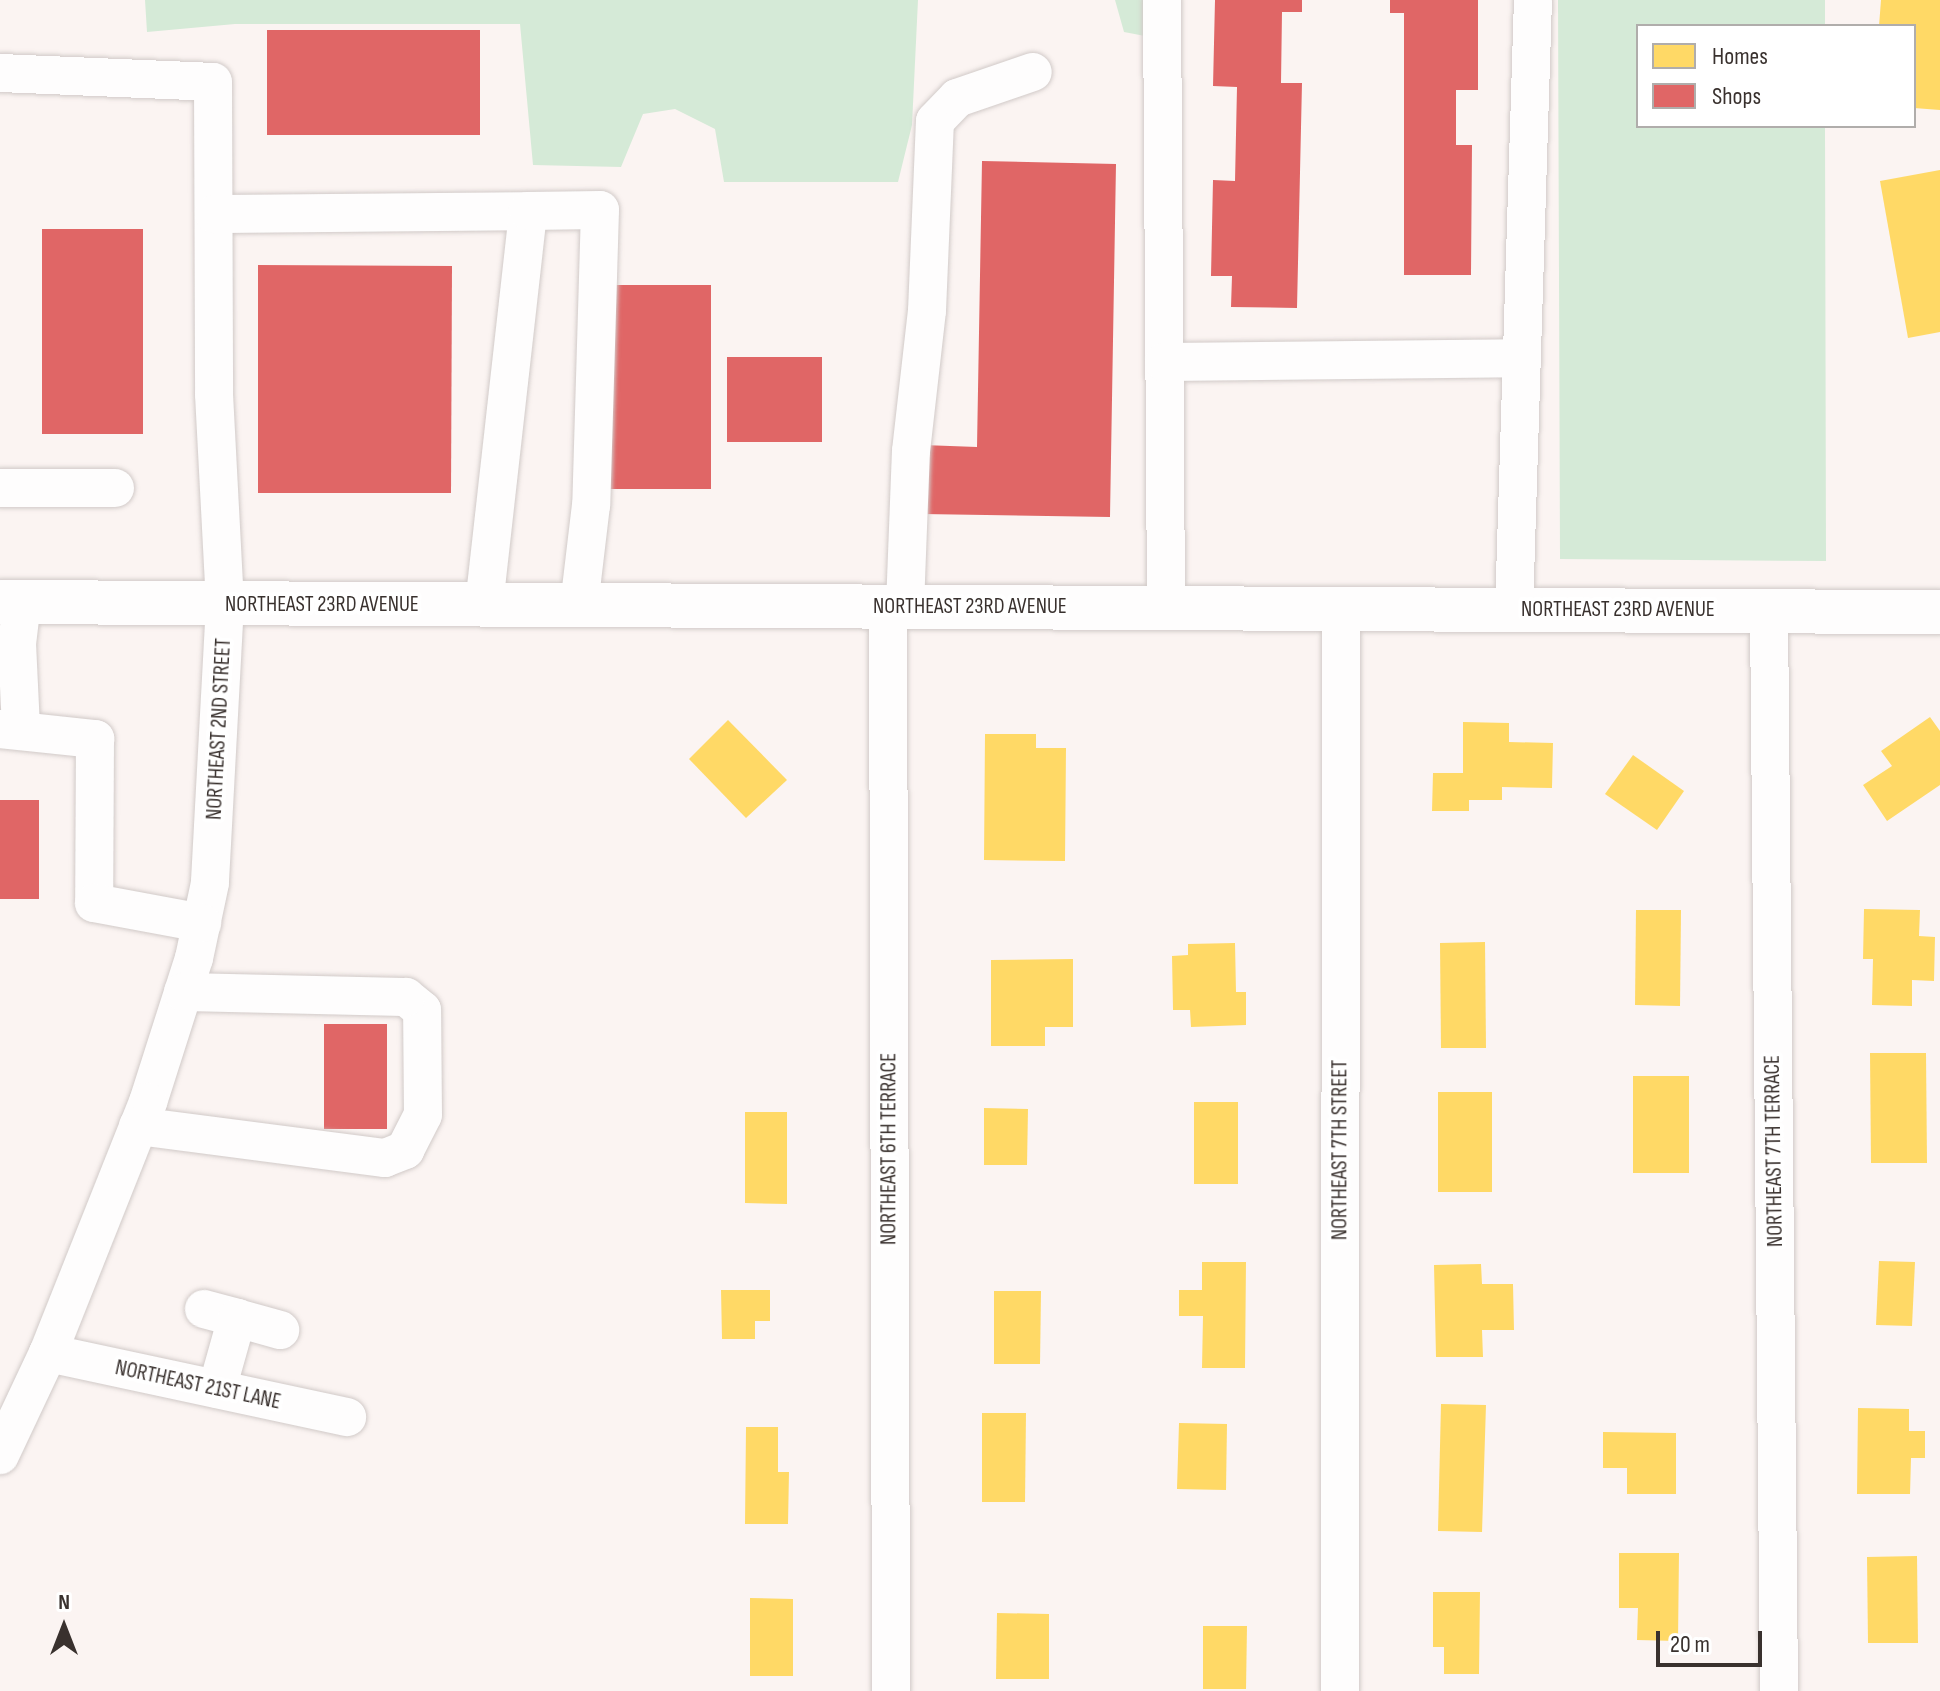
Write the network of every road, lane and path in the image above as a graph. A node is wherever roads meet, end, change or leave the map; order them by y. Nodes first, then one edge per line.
1 (1162, 0) edge
2 (1533, 0) edge
3 (1033, 72) dead end
4 (0, 73) edge
5 (528, 211) junction
6 (214, 214) junction
7 (1522, 358) junction
8 (1164, 362) junction
9 (0, 488) edge
10 (115, 488) dead end
11 (11, 602) edge
12 (225, 604) junction
13 (484, 605) junction
14 (579, 606) junction
15 (897, 606) junction
16 (1166, 608) junction
17 (1341, 609) junction
18 (1514, 610) junction
19 (1769, 611) junction
20 (1940, 612) edge
21 (11, 729) edge
22 (202, 923) junction
23 (183, 992) junction
24 (138, 1126) junction
25 (280, 1330) dead end
26 (48, 1353) junction
27 (217, 1389) junction
28 (347, 1417) dead end
29 (0, 1455) edge
30 (891, 1691) edge
31 (1340, 1691) edge
32 (1779, 1691) edge

1 - 8 street
2 - 7 street
3 - 15 street, NORTHEAST 6TH TERRACE
4 - 6 street, NORTHEAST 2ND STREET
5 - 6 street
5 - 13 street
5 - 14 street
6 - 12 street, NORTHEAST 2ND STREET
7 - 8 street
7 - 18 street
8 - 16 street
9 - 10 street
11 - 12 main road, NORTHEAST 23RD AVENUE
11 - 21 street
12 - 13 main road, NORTHEAST 23RD AVENUE
12 - 22 street, NORTHEAST 2ND STREET
13 - 14 main road, NORTHEAST 23RD AVENUE
14 - 15 main road, NORTHEAST 23RD AVENUE
15 - 16 main road, NORTHEAST 23RD AVENUE
15 - 30 street, NORTHEAST 6TH TERRACE
16 - 17 main road, NORTHEAST 23RD AVENUE
17 - 18 main road, NORTHEAST 23RD AVENUE
17 - 31 street, NORTHEAST 7TH STREET
18 - 19 main road, NORTHEAST 23RD AVENUE
19 - 20 main road, NORTHEAST 23RD AVENUE
19 - 32 street, NORTHEAST 7TH TERRACE
21 - 22 street
22 - 23 street, NORTHEAST 2ND STREET
23 - 24 street, NORTHEAST 2ND STREET
23 - 24 street
24 - 26 street, NORTHEAST 2ND STREET
25 - 27 street
26 - 27 street, NORTHEAST 21ST LANE
26 - 29 street, NORTHEAST 2ND STREET
27 - 28 street, NORTHEAST 21ST LANE

